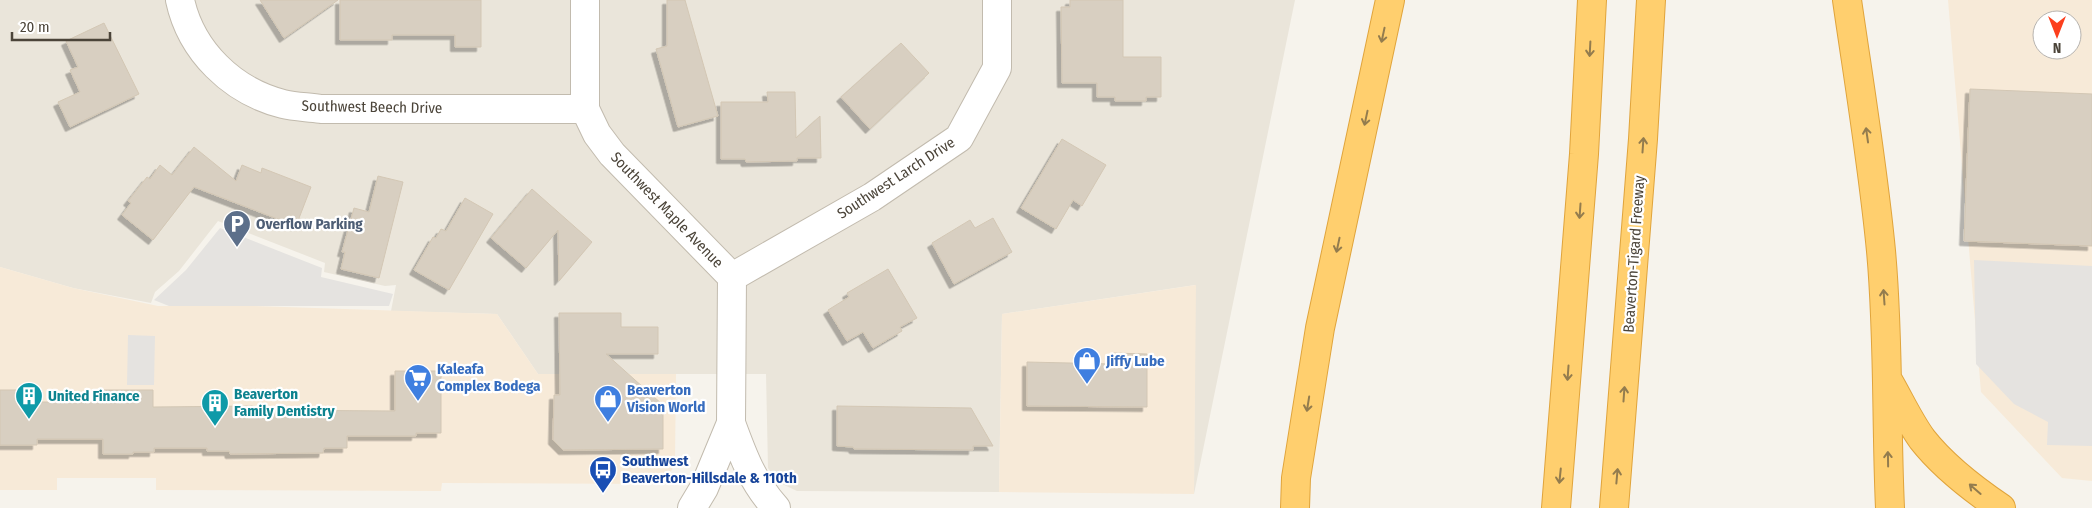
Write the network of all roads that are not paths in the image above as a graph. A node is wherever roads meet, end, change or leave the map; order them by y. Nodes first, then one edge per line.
1 (180, 0) edge
2 (585, 0) edge
3 (997, 0) edge
4 (1390, 0) edge
5 (1592, 0) edge
6 (1651, 0) edge
7 (1846, 0) edge
8 (585, 109) junction
9 (732, 277) junction
10 (1887, 377) junction
11 (731, 423) junction
12 (692, 508) edge
13 (776, 508) edge
14 (1295, 508) edge
15 (1556, 508) edge
16 (1614, 508) edge
17 (1890, 508) edge
18 (2001, 508) edge

1 - 8 street, Southwest Beech Drive
2 - 8 street, Southwest Maple Avenue
3 - 9 street, Southwest Larch Drive
4 -> 14 highway
5 -> 15 highway
16 -> 6 highway, Beaverton-Tigard Freeway
10 -> 7 highway
8 - 9 street, Southwest Maple Avenue
9 - 11 street, Southwest Maple Avenue
17 -> 10 highway
18 -> 10 highway
11 - 12 street, Southwest Maple Avenue
11 - 13 street, Southwest Maple Avenue

